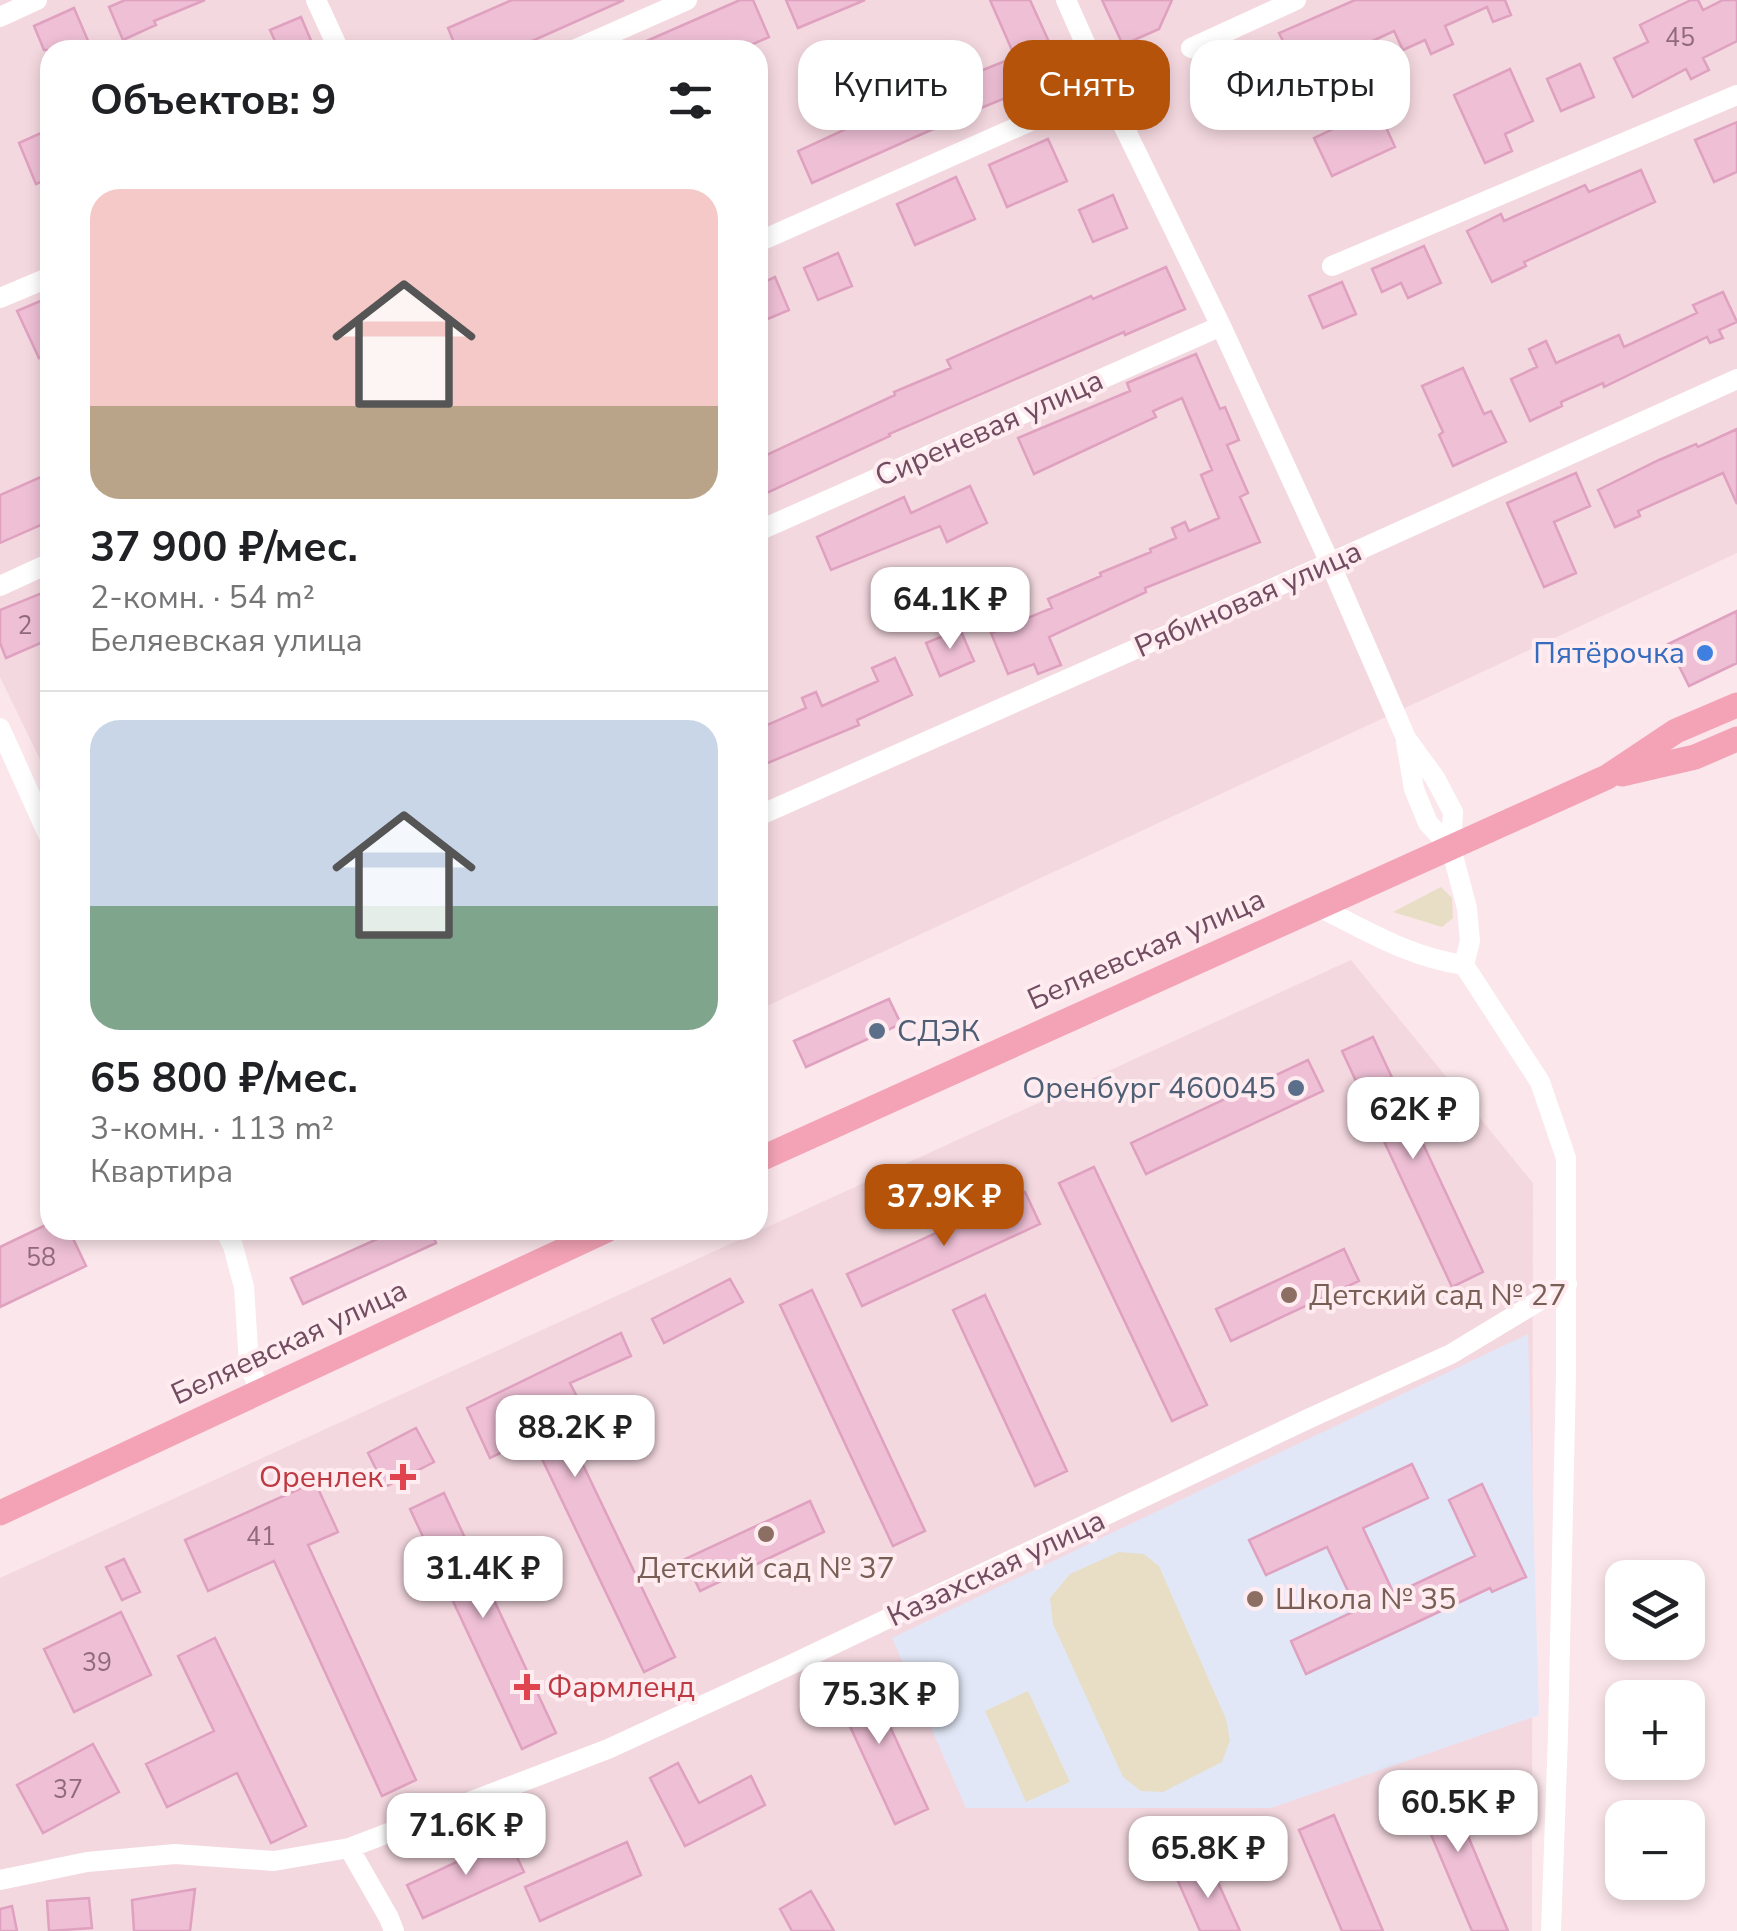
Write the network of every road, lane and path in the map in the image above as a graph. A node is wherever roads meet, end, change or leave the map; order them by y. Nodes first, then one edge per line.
1 (37, 0) edge
2 (316, 0) edge
3 (687, 0) edge
4 (1066, 0) edge
5 (1296, 0) edge
6 (0, 17) edge
7 (334, 40) edge
8 (597, 40) edge
9 (1084, 40) edge
10 (1208, 40) edge
11 (1737, 96) edge
12 (1010, 130) edge
13 (1125, 130) edge
14 (768, 238) edge
15 (1332, 266) dead end
16 (40, 280) edge
17 (0, 298) edge
18 (1221, 326) junction
19 (1737, 378) edge
20 (768, 527) edge
21 (1330, 563) junction
22 (40, 567) edge
23 (0, 586) edge
24 (1737, 705) edge
25 (0, 729) edge
26 (1737, 739) edge
27 (1607, 777) junction
28 (768, 812) edge
29 (40, 817) edge
30 (1451, 848) junction
31 (1319, 907) junction
32 (1464, 965) junction
33 (768, 1155) edge
34 (229, 1240) edge
35 (585, 1240) edge
36 (1566, 1284) junction
37 (260, 1391) junction
38 (0, 1514) edge
39 (350, 1848) junction
40 (0, 1880) edge
41 (394, 1931) edge
42 (1550, 1931) edge

1 - 6 street
2 - 7 street
3 - 8 street
4 - 9 street
5 - 10 street
11 - 15 street
12 - 14 street
13 - 18 street
16 - 17 street
18 - 20 street, Сиреневая улица
18 - 21 street
19 - 21 street, Рябиновая улица
21 - 28 street, Рябиновая улица
21 - 30 street
22 - 23 street
24 - 27 main road
25 - 29 street
26 - 27 main road
27 - 30 main road, Беляевская улица
30 - 31 main road, Беляевская улица
30 - 32 street
31 - 32 street
31 - 33 main road, Беляевская улица
32 - 36 street
34 - 37 street
35 - 37 main road, Беляевская улица
36 - 39 street, Казахская улица
36 - 42 street
37 - 38 main road, Беляевская улица
39 - 40 street, Казахская улица
39 - 41 street

